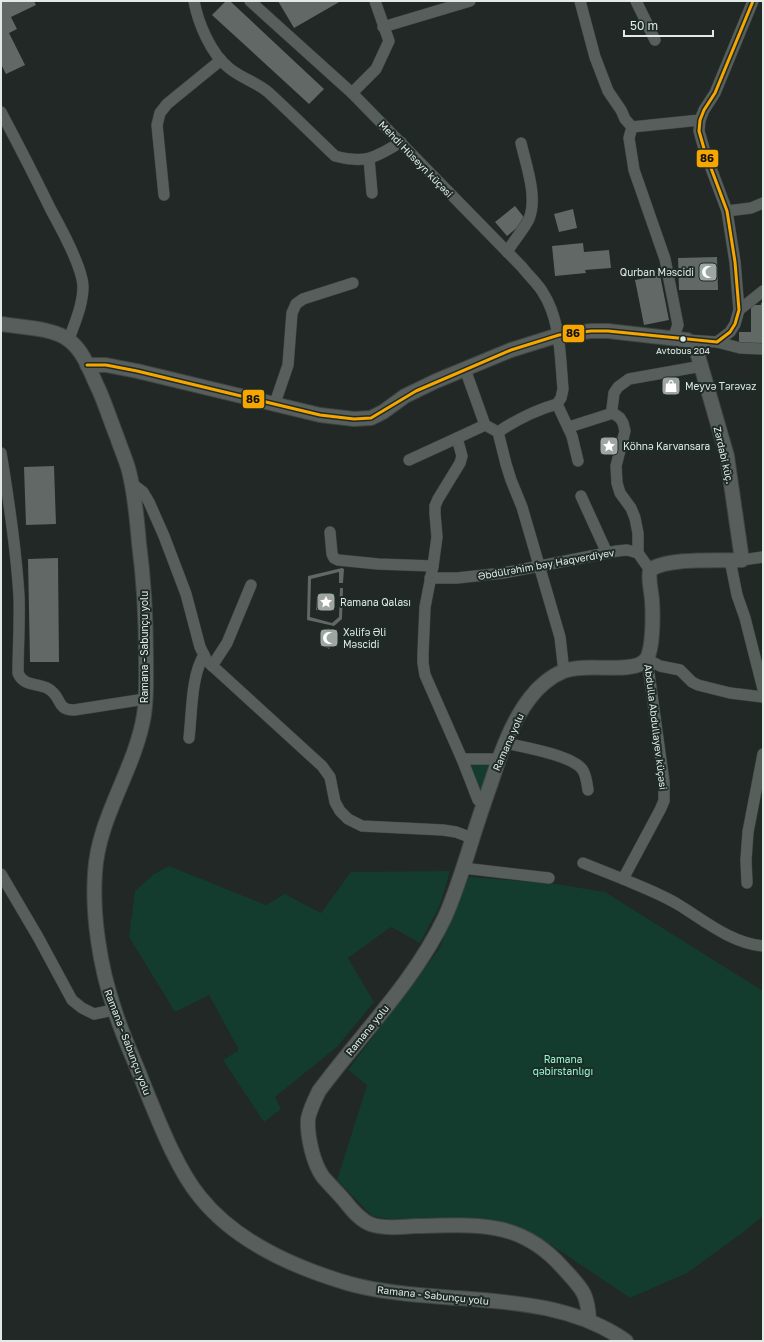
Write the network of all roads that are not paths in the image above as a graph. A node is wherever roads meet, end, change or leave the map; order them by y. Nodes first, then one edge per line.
1 (194, 1) edge
2 (250, 1) edge
3 (375, 1) edge
4 (470, 1) edge
5 (580, 1) edge
6 (636, 1) edge
7 (753, 1) edge
8 (383, 27) junction
9 (655, 40) dead end
10 (221, 60) junction
11 (352, 93) junction
12 (1, 112) edge
13 (700, 120) junction
14 (632, 127) junction
15 (401, 142) junction
16 (521, 143) dead end
17 (369, 159) junction
18 (372, 193) dead end
19 (164, 195) dead end
20 (763, 203) edge
21 (727, 211) junction
22 (507, 252) junction
23 (353, 283) dead end
24 (763, 291) edge
25 (739, 310) junction
26 (1, 324) edge
27 (559, 335) junction
28 (68, 339) junction
29 (680, 339) junction
30 (717, 342) junction
31 (763, 349) edge
32 (87, 365) junction
33 (702, 366) junction
34 (465, 369) junction
35 (274, 403) junction
36 (557, 404) junction
37 (613, 413) junction
38 (486, 425) junction
39 (569, 427) junction
40 (498, 432) junction
41 (457, 438) junction
42 (1, 454) edge
43 (409, 460) dead end
44 (578, 461) dead end
45 (131, 483) junction
46 (581, 496) dead end
47 (330, 532) dead end
48 (608, 553) junction
49 (638, 553) junction
50 (763, 557) edge
51 (736, 560) junction
52 (433, 566) junction
53 (539, 566) junction
54 (650, 570) junction
55 (430, 578) junction
56 (251, 585) dead end
57 (204, 655) junction
58 (647, 659) junction
59 (212, 666) junction
60 (564, 672) junction
61 (763, 689) edge
62 (763, 697) edge
63 (145, 699) junction
64 (189, 738) dead end
65 (505, 743) junction
66 (763, 754) edge
67 (462, 759) junction
68 (498, 759) junction
69 (588, 790) dead end
70 (484, 804) junction
71 (472, 838) junction
72 (583, 862) dead end
73 (463, 868) junction
74 (1, 874) edge
75 (549, 878) dead end
76 (623, 879) junction
77 (747, 883) dead end
78 (763, 946) edge
79 (114, 1010) junction
80 (589, 1321) junction
81 (626, 1341) edge

1 - 10 street
2 - 11 street, Mehdi Hüseyn küçəsi
3 - 8 street
4 - 8 street
5 - 14 street
6 - 9 street
7 - 13 street
8 - 11 street
10 - 17 street
10 - 19 street
11 - 15 street, Mehdi Hüseyn küçəsi
12 - 28 street
13 - 14 street
13 - 21 street
14 - 29 street
15 - 17 street
15 - 22 street, Mehdi Hüseyn küçəsi
16 - 22 street
17 - 18 street
20 - 21 street
21 - 25 street
22 - 27 street, Mehdi Hüseyn küçəsi
23 - 35 street
24 - 25 street
25 - 30 street
26 - 28 street, Ramana - Sabunçu yolu
27 - 29 street
27 - 34 street
27 - 36 street, Mehdi Hüseyn küçəsi
28 - 32 street, Ramana - Sabunçu yolu
29 - 30 street
29 - 33 street, Zərdabi küç.
30 - 31 street
32 - 35 street
32 - 45 street, Ramana - Sabunçu yolu
33 - 37 street
33 - 51 street, Zərdabi küç.
34 - 35 street
34 - 38 street
36 - 39 street
36 - 40 street
37 - 39 street
37 - 49 street
38 - 40 street
38 - 41 street
39 - 44 street
40 - 53 street
41 - 43 street
41 - 52 street
42 - 63 street
45 - 57 street
45 - 63 street, Ramana - Sabunçu yolu
46 - 48 street
47 - 52 street
48 - 49 street, Əbdülrəhim bəy Haqverdiyev
48 - 53 street, Əbdülrəhim bəy Haqverdiyev
49 - 54 street
50 - 51 street
51 - 54 street
51 - 61 street, Zərdabi küç.
52 - 55 street
53 - 55 street, Əbdülrəhim bəy Haqverdiyev
53 - 60 street
54 - 58 street, Abdulla Abdullayev küçəsi
55 - 67 street
56 - 59 street
57 - 59 street
57 - 64 street
58 - 60 street, Ramana yolu
58 - 62 street
58 - 76 street, Abdulla Abdullayev küçəsi
59 - 71 street
60 - 65 street, Ramana yolu
63 - 79 street, Ramana - Sabunçu yolu
65 - 68 street, Ramana yolu
65 - 69 street
66 - 77 street
67 - 68 street
67 - 70 street
68 - 70 street, Ramana yolu
70 - 71 street, Ramana yolu
71 - 73 street, Ramana yolu
72 - 76 street
73 - 75 street
73 - 80 street, Ramana yolu
74 - 79 street
76 - 78 street
79 - 80 street, Ramana - Sabunçu yolu
80 - 81 street, Ramana - Sabunçu yolu

